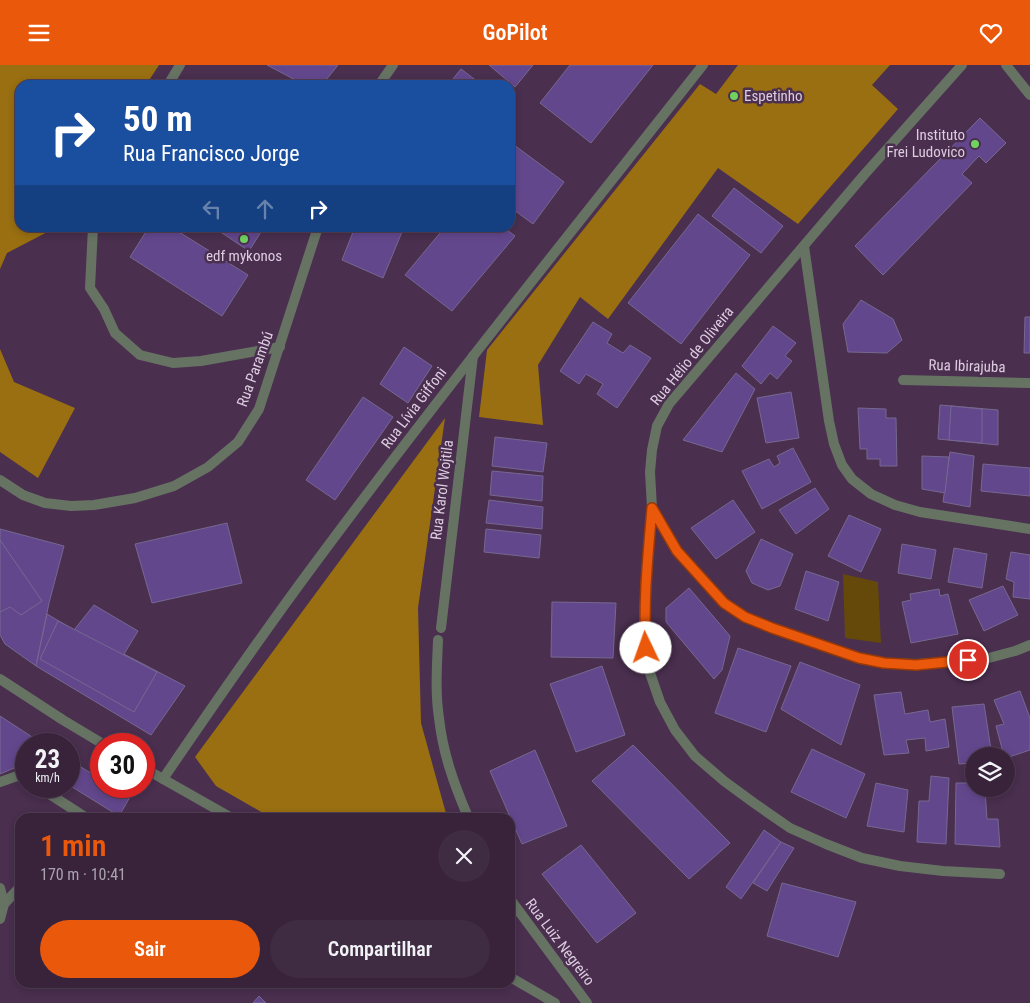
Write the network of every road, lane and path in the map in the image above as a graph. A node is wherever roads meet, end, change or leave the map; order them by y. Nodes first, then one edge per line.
1 (180, 65) edge
2 (393, 65) edge
3 (703, 65) edge
4 (962, 65) edge
5 (1006, 65) edge
6 (171, 80) edge
7 (382, 80) edge
8 (1030, 95) edge
9 (93, 232) edge
10 (316, 232) edge
11 (804, 246) junction
12 (280, 347) junction
13 (473, 356) junction
14 (903, 379) dead end
15 (1030, 383) edge
16 (0, 480) edge
17 (652, 508) junction
18 (1030, 529) edge
19 (441, 628) dead end
20 (438, 640) dead end
21 (1030, 645) edge
22 (0, 679) edge
23 (90, 736) edge
24 (155, 775) edge
25 (15, 777) edge
26 (162, 779) junction
27 (0, 782) edge
28 (56, 798) edge
29 (79, 813) edge
30 (223, 813) edge
31 (466, 813) edge
32 (1000, 874) dead end
33 (0, 888) edge
34 (15, 892) edge
35 (4, 904) junction
36 (515, 906) edge
37 (0, 919) edge
38 (515, 980) edge
39 (555, 1003) edge
40 (587, 1003) edge

1 - 6 street
2 - 7 street
3 - 13 street, Rua Lívia Giffoni
4 - 11 street, Rua Hélio de Oliveira
5 - 8 street
9 - 12 street
10 - 12 street, Rua Parambú
11 - 17 street, Rua Hélio de Oliveira
11 - 18 street
12 - 16 street, Rua Parambú
13 - 19 street, Rua Karol Wojtila
13 - 26 street, Rua Lívia Giffoni
14 - 15 street, Rua Ibirajuba
17 - 21 street
17 - 32 street, Rua Hélio de Oliveira
20 - 31 street
22 - 23 street
24 - 26 street
25 - 27 street
26 - 30 street
28 - 29 street
33 - 35 street
34 - 35 street
35 - 37 street
36 - 40 street, Rua Luiz Negreiro
38 - 39 street

